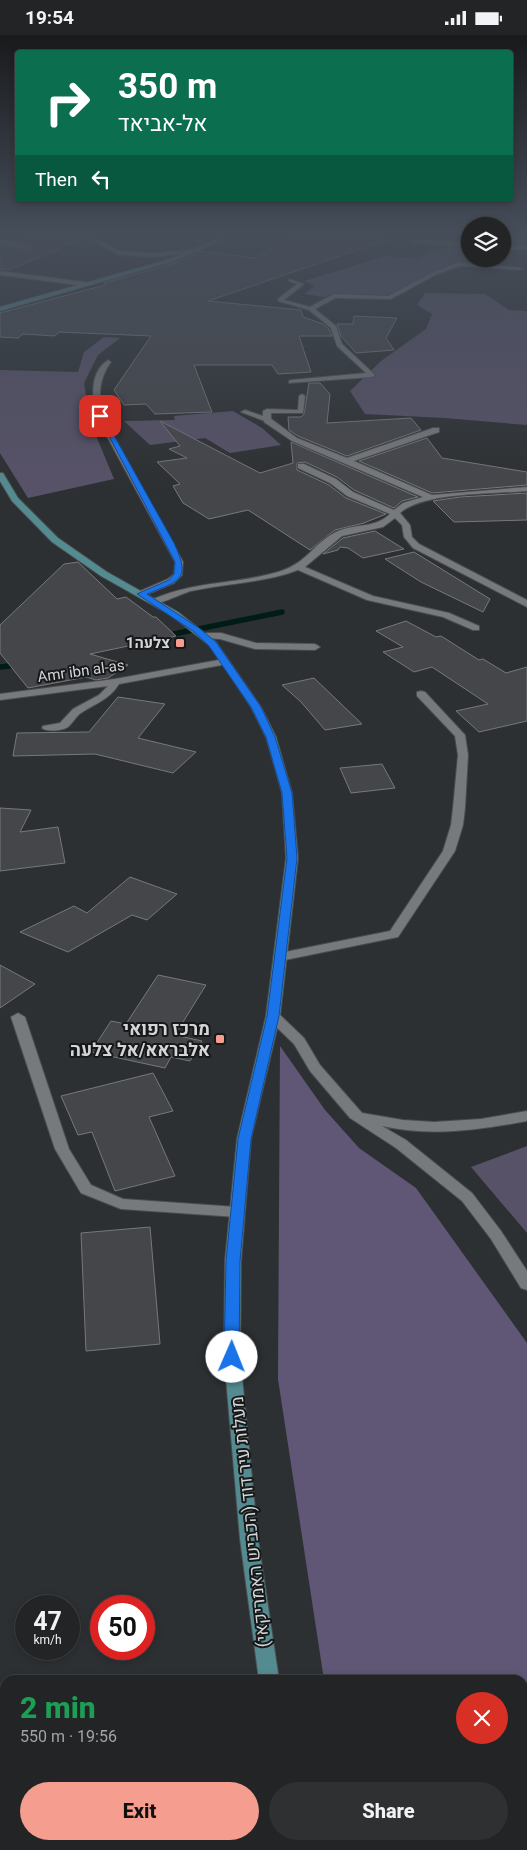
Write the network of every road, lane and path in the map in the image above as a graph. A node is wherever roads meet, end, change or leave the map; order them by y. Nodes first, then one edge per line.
1 (322, 318) edge
2 (108, 362) dead end
3 (291, 382) dead end
4 (302, 396) dead end
5 (245, 412) dead end
6 (267, 420) junction
7 (436, 430) dead end
8 (347, 461) junction
9 (301, 466) dead end
10 (0, 475) edge
11 (527, 489) edge
12 (431, 498) junction
13 (396, 514) junction
14 (299, 567) junction
15 (141, 594) junction
16 (154, 601) junction
17 (527, 604) edge
18 (476, 628) dead end
19 (204, 636) junction
20 (315, 647) dead end
21 (224, 662) junction
22 (115, 682) junction
23 (421, 694) dead end
24 (0, 697) edge
25 (47, 728) dead end
26 (280, 957) junction
27 (273, 1016) junction
28 (18, 1017) dead end
29 (355, 1115) junction
30 (527, 1116) edge
31 (238, 1212) junction
32 (527, 1284) edge
33 (268, 1675) edge

1 - 3 street
2 - 15 street
4 - 6 street
5 - 6 street
6 - 8 street
7 - 8 street
8 - 12 street
9 - 13 street
10 - 15 main road, מעלות עיר דוד (הכביש האמריקאי)
11 - 12 street
12 - 13 street
13 - 14 street
13 - 17 street
14 - 16 street
14 - 18 street
15 - 16 main road, מעלות עיר דוד (הכביש האמריקאי)
16 - 19 main road, מעלות עיר דוד (הכביש האמריקאי)
19 - 20 street
19 - 21 main road, מעלות עיר דוד (הכביש האמריקאי)
21 - 22 street, Amr ibn al-as
21 - 26 main road, מעלות עיר דוד (הכביש האמריקאי)
22 - 24 street, Amr ibn al-as
22 - 25 street
23 - 26 street
26 - 27 main road, מעלות עיר דוד (הכביש האמריקאי)
27 - 29 street
27 - 31 main road, מעלות עיר דוד (הכביש האמריקאי)
28 - 31 street
29 - 30 street
29 - 32 street
31 - 33 main road, מעלות עיר דוד (הכביש האמריקאי)

